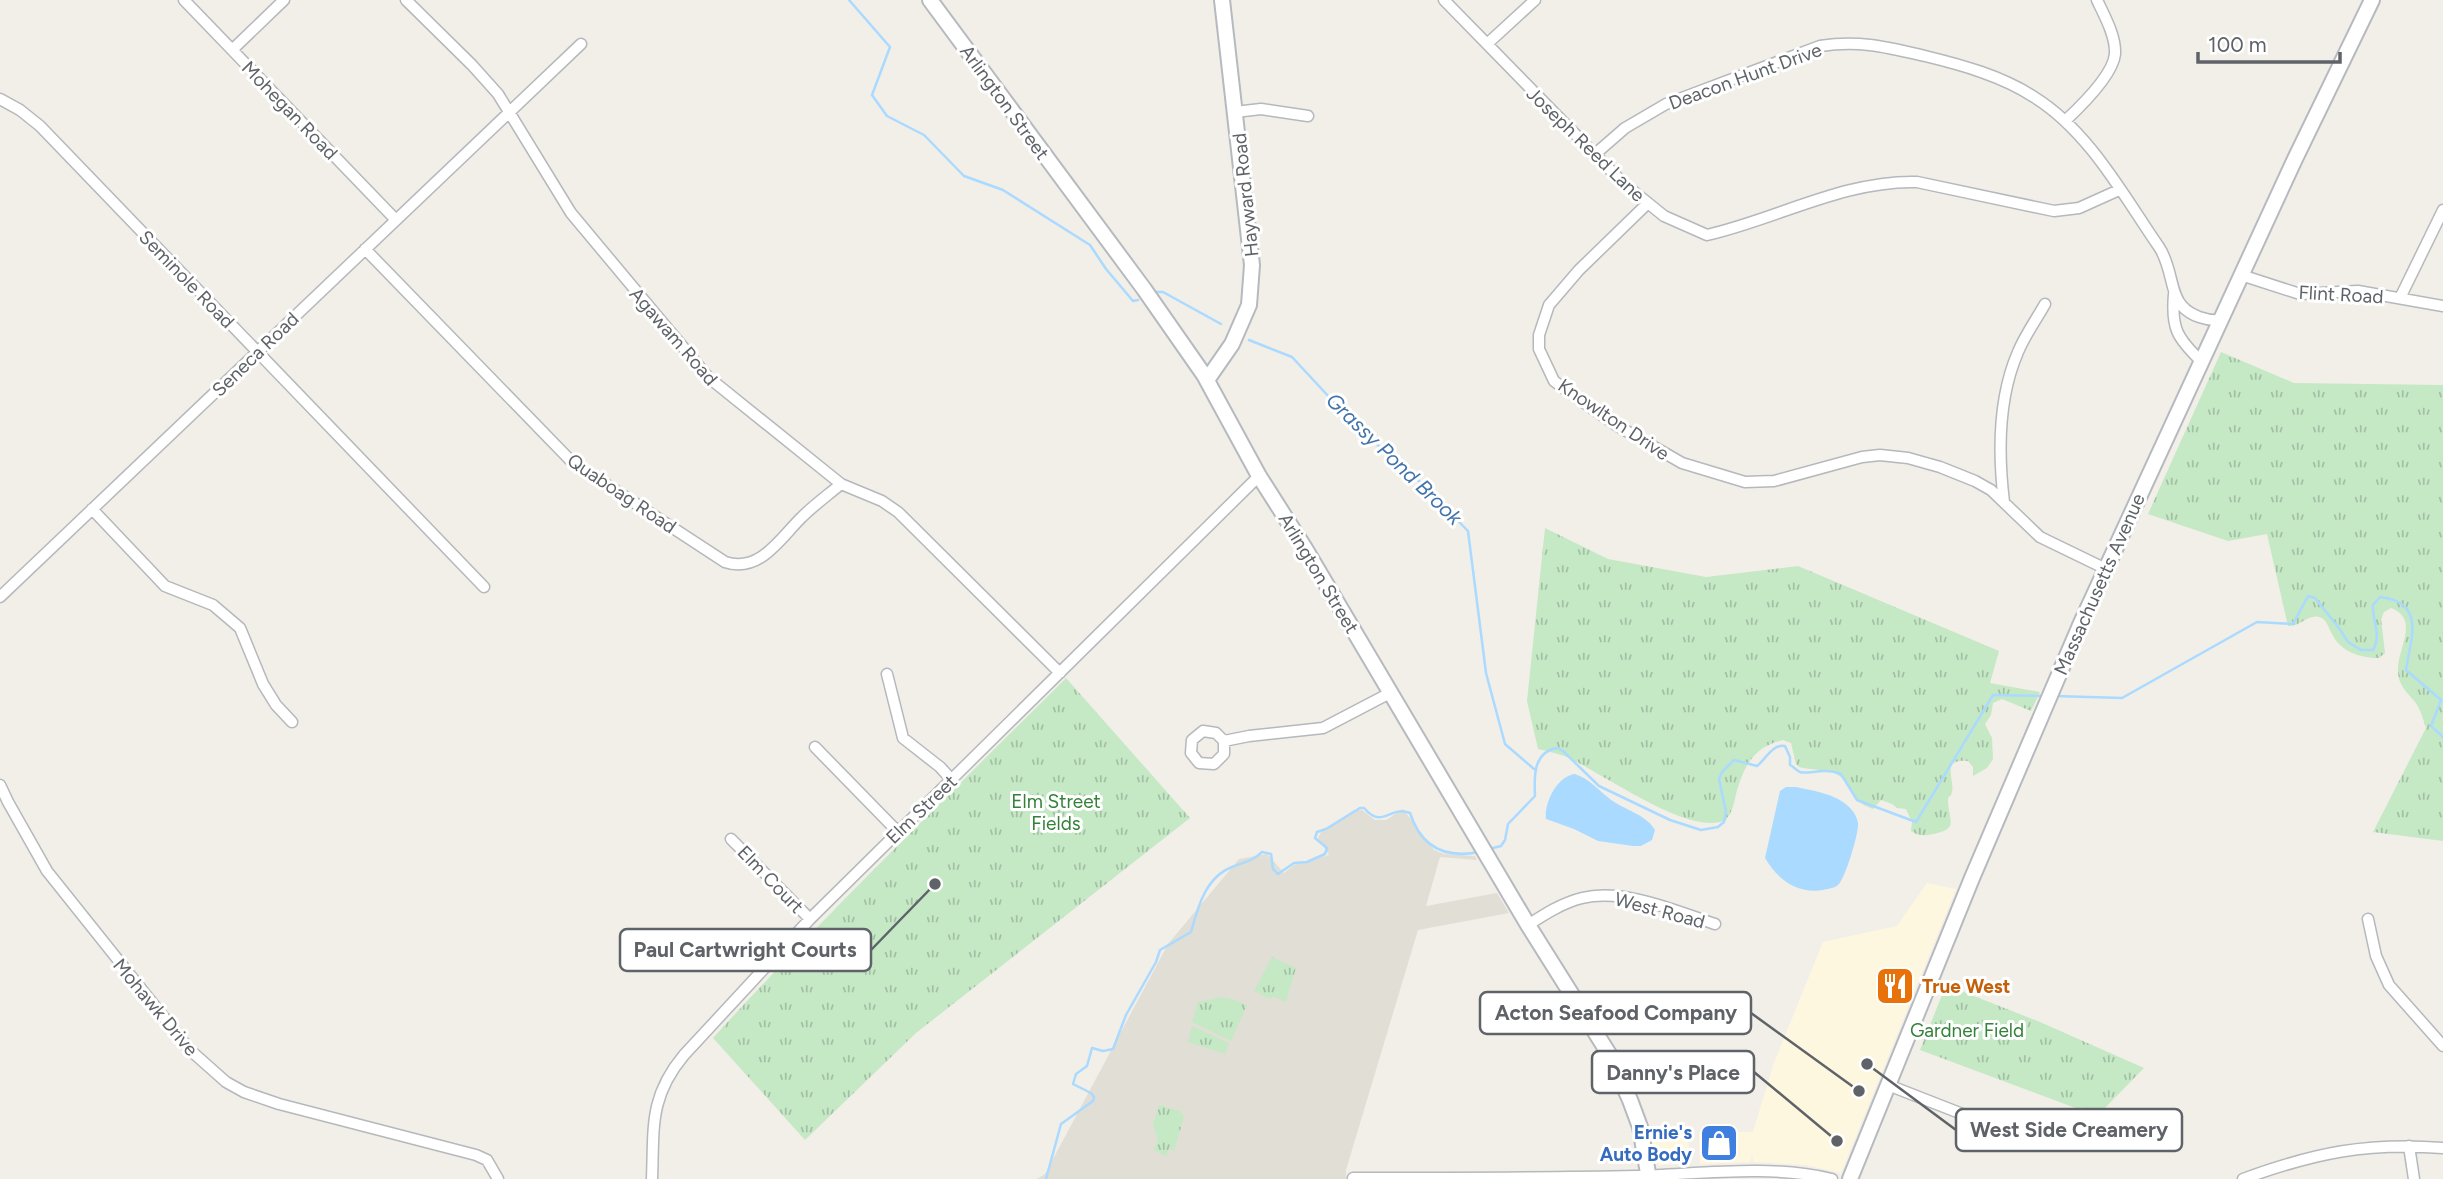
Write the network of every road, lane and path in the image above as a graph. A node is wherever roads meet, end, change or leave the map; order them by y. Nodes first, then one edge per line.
1 (184, 0) edge
2 (284, 0) edge
3 (406, 0) edge
4 (930, 0) edge
5 (1222, 0) edge
6 (1444, 0) edge
7 (1535, 0) edge
8 (2097, 0) edge
9 (2372, 0) edge
10 (581, 44) dead end
11 (1487, 44) junction
12 (232, 50) junction
13 (0, 99) edge
14 (509, 111) junction
15 (1235, 112) junction
16 (1308, 116) dead end
17 (2065, 121) junction
18 (1594, 155) junction
19 (2119, 190) junction
20 (1647, 204) junction
21 (2443, 210) edge
22 (396, 220) junction
23 (365, 249) junction
24 (2241, 275) junction
25 (2174, 294) junction
26 (2400, 298) junction
27 (2045, 304) dead end
28 (2443, 306) edge
29 (2220, 320) junction
30 (257, 352) junction
31 (2201, 362) junction
32 (1207, 380) junction
33 (1259, 477) junction
34 (841, 484) junction
35 (2004, 503) junction
36 (92, 509) junction
37 (2106, 569) junction
38 (484, 587) dead end
39 (0, 597) edge
40 (1060, 673) junction
41 (887, 674) dead end
42 (1390, 693) junction
43 (292, 722) dead end
44 (1224, 741) dead end
45 (816, 747) dead end
46 (951, 779) junction
47 (0, 785) edge
48 (898, 832) junction
49 (731, 839) dead end
50 (810, 919) junction
51 (2368, 919) dead end
52 (1715, 924) dead end
53 (1528, 925) junction
54 (2443, 1046) edge
55 (1888, 1085) junction
56 (1993, 1126) dead end
57 (2409, 1146) junction
58 (2443, 1148) edge
59 (1649, 1177) edge
60 (1353, 1178) edge
61 (498, 1179) edge
62 (652, 1179) edge
63 (1832, 1179) edge
64 (1850, 1179) edge
65 (2244, 1179) edge
66 (2414, 1179) edge

1 - 12 street, Mohegan Road
2 - 12 street
3 - 14 street, Agawam Road
4 - 32 street, Arlington Street
5 - 15 street, Hayward Road
6 - 11 street, Joseph Reed Lane
7 - 11 street
8 - 17 street
9 - 24 street, Massachusetts Avenue
10 - 14 street, Seneca Road
11 - 18 street, Joseph Reed Lane
12 - 22 street, Mohegan Road
13 - 30 street, Seminole Road
14 - 22 street, Seneca Road
14 - 34 street, Agawam Road
15 - 16 street
15 - 32 street, Hayward Road
17 - 18 street, Deacon Hunt Drive
17 - 19 street, Deacon Hunt Drive
18 - 20 street, Joseph Reed Lane
19 - 20 street, Joseph Reed Lane
19 - 25 street, Deacon Hunt Drive
20 - 35 street, Knowlton Drive
21 - 26 street
22 - 23 street, Seneca Road
23 - 30 street, Seneca Road
23 - 34 street, Quaboag Road
24 - 26 street, Flint Road
24 - 29 street, Massachusetts Avenue
25 - 29 street
25 - 31 street, Deacon Hunt Drive
26 - 28 street, Flint Road
27 - 35 street
29 - 31 street, Massachusetts Avenue
30 - 36 street, Seneca Road
30 - 38 street, Seminole Road
31 - 37 street, Massachusetts Avenue
32 - 33 street, Arlington Street
33 - 40 street, Elm Street
33 - 42 street, Arlington Street
34 - 40 street, Agawam Road
35 - 37 street, Knowlton Drive
36 - 39 street, Seneca Road
36 - 43 street
37 - 55 street, Massachusetts Avenue
40 - 46 street, Elm Street
41 - 46 street
42 - 44 street
42 - 53 street, Arlington Street
45 - 48 street
46 - 48 street, Elm Street
47 - 61 street, Mohawk Drive
48 - 50 street, Elm Street
49 - 50 street, Elm Court
50 - 62 street, Elm Street
51 - 54 street
52 - 53 street, West Road
53 - 59 street, Arlington Street
55 - 56 street
55 - 64 street, Massachusetts Avenue
57 - 58 street
57 - 65 street
57 - 66 street
59 - 60 street
59 - 63 street

